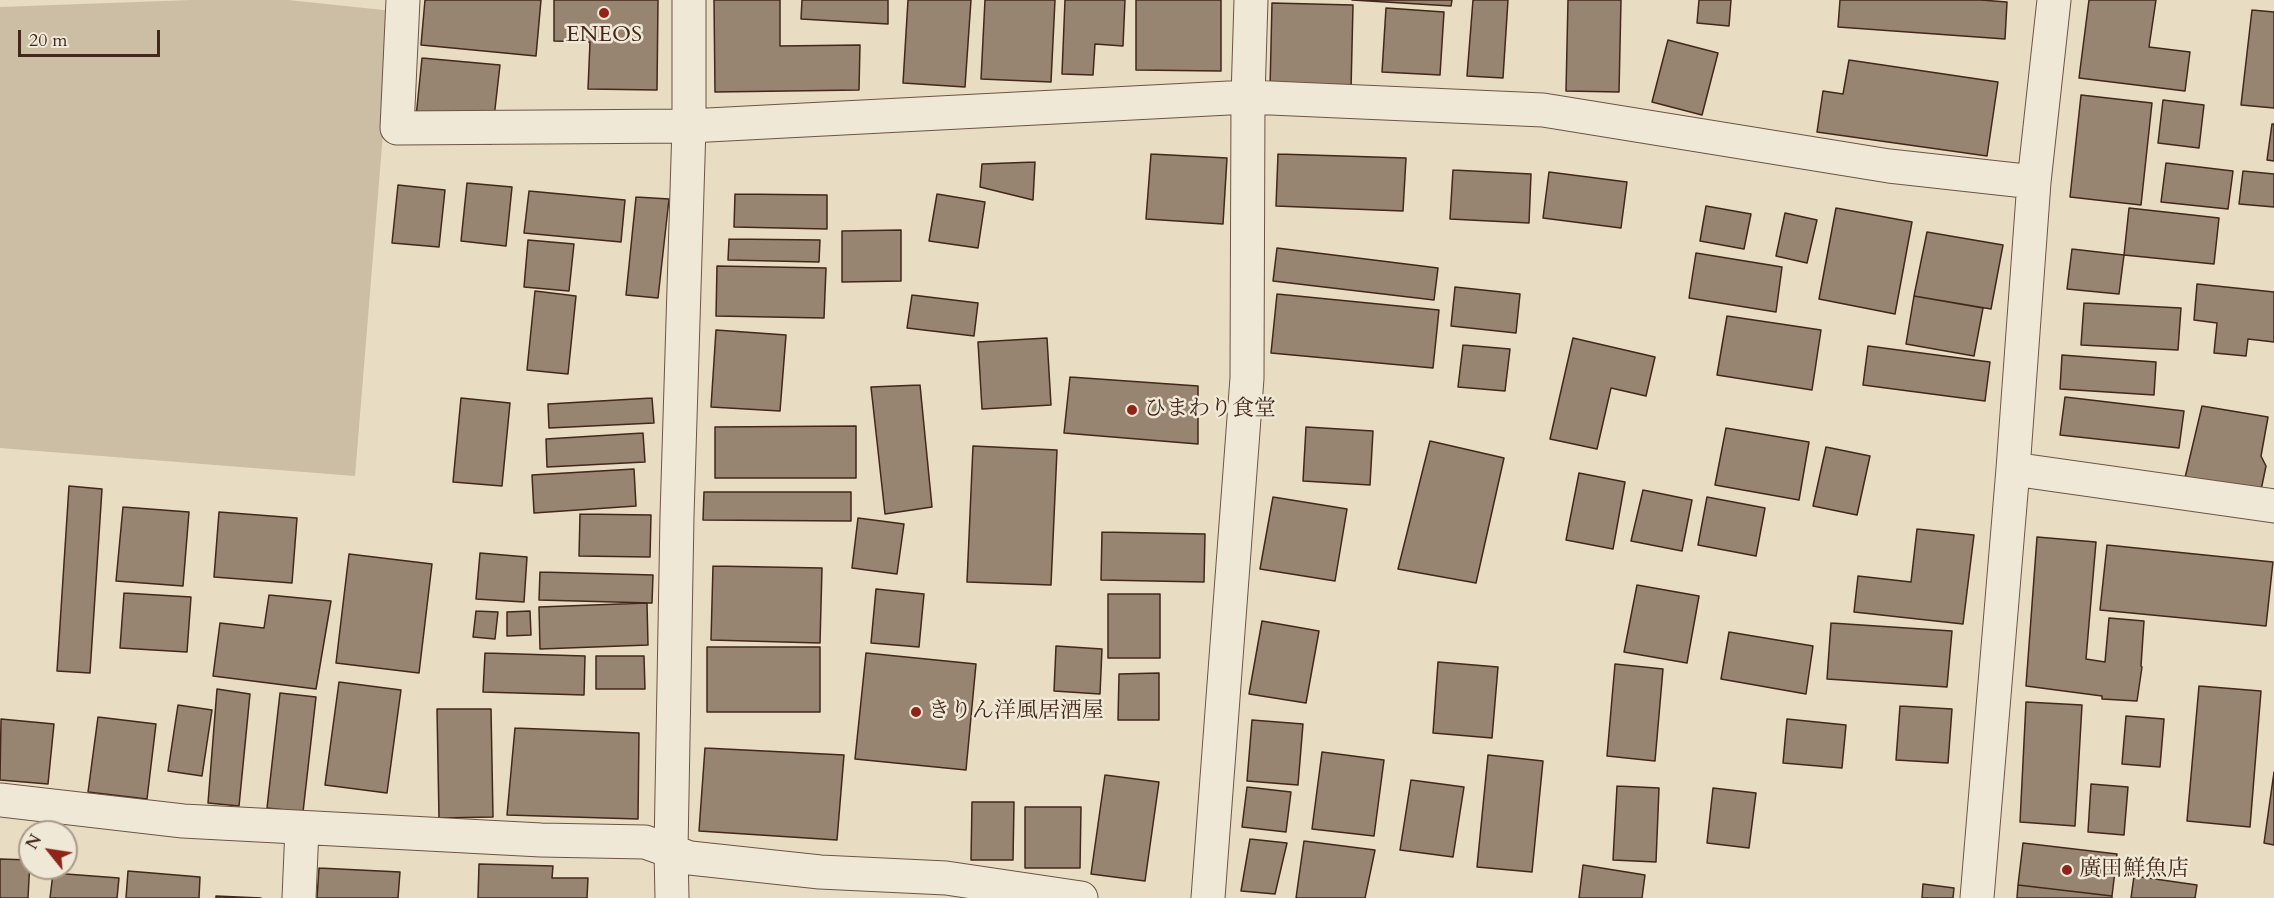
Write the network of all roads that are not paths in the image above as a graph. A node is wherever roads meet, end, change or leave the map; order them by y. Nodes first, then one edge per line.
1 (403, 0) edge
2 (690, 0) edge
3 (1251, 0) edge
4 (2054, 0) edge
5 (1248, 97) junction
6 (689, 126) junction
7 (2034, 182) junction
8 (2013, 469) junction
9 (2274, 506) edge
10 (0, 800) edge
11 (302, 828) junction
12 (670, 850) junction
13 (298, 898) edge
14 (672, 898) edge
15 (1081, 898) edge
16 (1208, 898) edge
17 (1977, 898) edge

1 - 6 street
2 - 6 street
3 - 5 street
4 - 7 street
5 - 6 street
5 - 7 street
5 - 16 street
6 - 12 street
7 - 8 street
8 - 9 street
8 - 17 street
10 - 11 street
11 - 12 street
11 - 13 street
12 - 14 street
12 - 15 street

